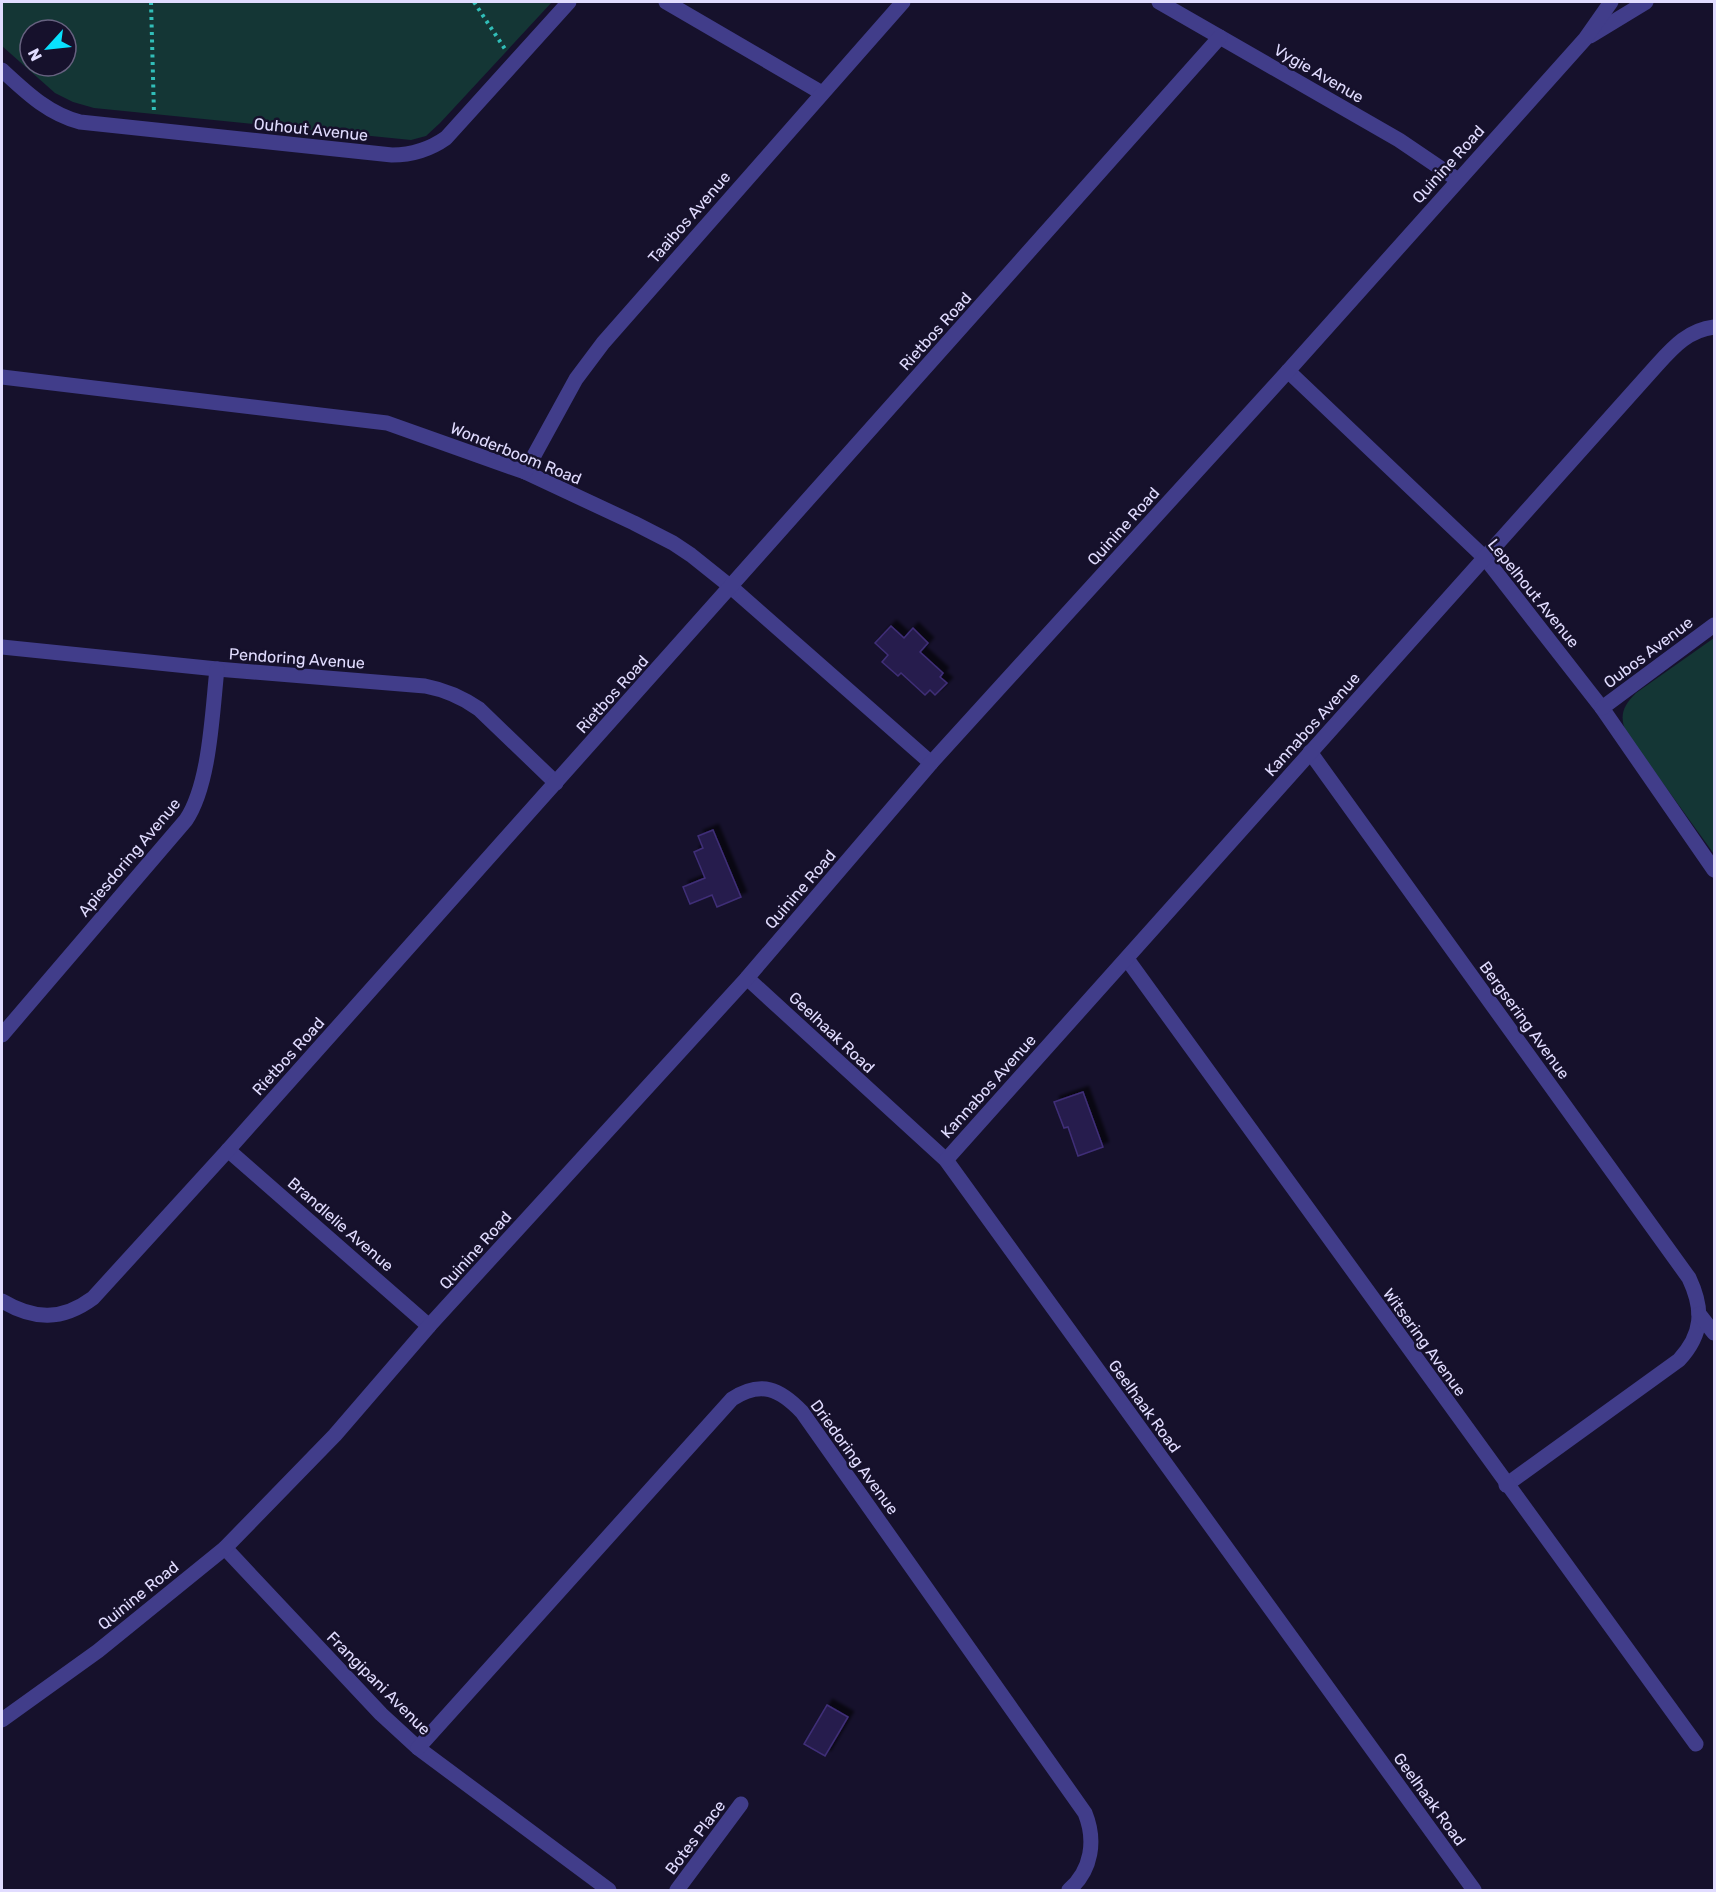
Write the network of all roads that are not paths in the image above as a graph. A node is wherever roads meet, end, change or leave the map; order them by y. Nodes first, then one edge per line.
1 (569, 2) edge
2 (666, 2) edge
3 (903, 2) edge
4 (1160, 2) edge
5 (1611, 2) edge
6 (1646, 2) edge
7 (1220, 37) junction
8 (1585, 39) junction
9 (2, 70) edge
10 (822, 93) junction
11 (1458, 180) junction
12 (1714, 327) edge
13 (1288, 371) junction
14 (2, 377) edge
15 (525, 472) junction
16 (1485, 558) junction
17 (731, 587) junction
18 (1714, 625) edge
19 (2, 647) edge
20 (217, 669) junction
21 (1602, 708) junction
22 (1310, 752) junction
23 (931, 763) junction
24 (556, 783) junction
25 (1714, 870) edge
26 (1127, 959) junction
27 (747, 978) junction
28 (2, 1035) edge
29 (228, 1150) junction
30 (946, 1160) junction
31 (2, 1301) edge
32 (1699, 1314) junction
33 (429, 1326) junction
34 (1714, 1333) edge
35 (1506, 1485) junction
36 (225, 1548) junction
37 (2, 1720) edge
38 (1696, 1744) dead end
39 (418, 1748) junction
40 (741, 1804) dead end
41 (609, 1890) edge
42 (677, 1890) edge
43 (1069, 1890) edge
44 (1474, 1890) edge

1 - 9 street, Ouhout Avenue
2 - 10 street
3 - 10 street, Taaibos Avenue
4 - 7 street, Vygie Avenue
5 - 8 street, Quinine Road
6 - 8 street, Quinine Road
7 - 11 street, Vygie Avenue
7 - 17 street, Rietbos Road
8 - 11 street, Quinine Road
10 - 15 street, Taaibos Avenue
11 - 13 street, Quinine Road
12 - 16 street, Kannabos Avenue
13 - 16 street, Lepelhout Avenue
13 - 23 street, Quinine Road
14 - 15 street, Wonderboom Road
15 - 17 street, Wonderboom Road
16 - 21 street, Lepelhout Avenue
16 - 22 street, Kannabos Avenue
17 - 23 street, Wonderboom Road
17 - 24 street, Rietbos Road
18 - 21 street, Oubos Avenue
19 - 20 street, Pendoring Avenue
20 - 24 street, Pendoring Avenue
20 - 28 street, Apiesdoring Avenue
21 - 25 street, Lepelhout Avenue
22 - 26 street, Kannabos Avenue
22 - 32 street, Bergsering Avenue
23 - 27 street, Quinine Road
24 - 29 street, Rietbos Road
26 - 30 street, Kannabos Avenue
26 - 35 street, Witsering Avenue
27 - 30 street, Geelhaak Road
27 - 33 street, Quinine Road
29 - 31 street, Rietbos Road
29 - 33 street, Brandlelie Avenue
30 - 44 street, Geelhaak Road
32 - 34 street, Bergsering Avenue
32 - 35 street, Bergsering Avenue
33 - 36 street, Quinine Road
35 - 38 street, Witsering Avenue
36 - 37 street, Quinine Road
36 - 39 street, Frangipani Avenue
39 - 41 street, Frangipani Avenue
39 - 43 street, Driedoring Avenue
40 - 42 street, Botes Place

